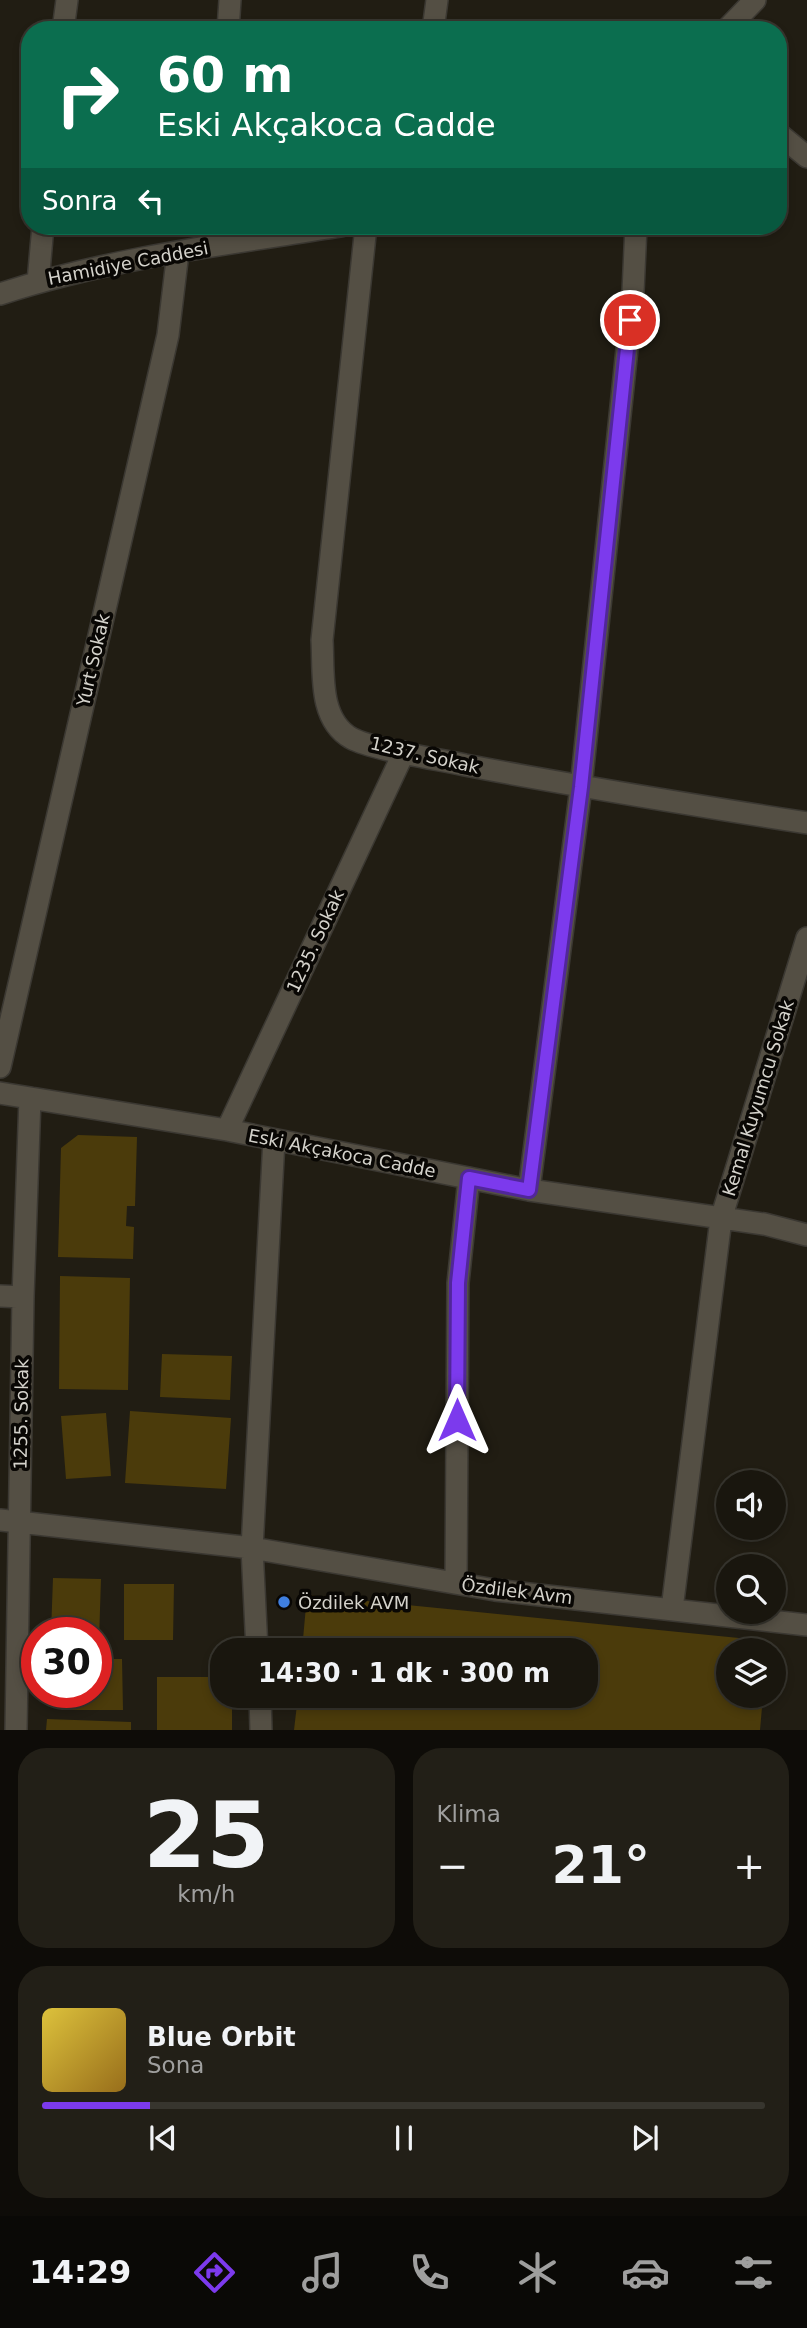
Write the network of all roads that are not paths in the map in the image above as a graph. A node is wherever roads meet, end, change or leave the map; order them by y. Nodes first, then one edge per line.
1 (66, 0) edge
2 (230, 0) edge
3 (438, 0) edge
4 (755, 0) edge
5 (65, 21) edge
6 (229, 21) edge
7 (434, 21) edge
8 (735, 21) edge
9 (787, 140) edge
10 (807, 156) edge
11 (42, 235) edge
12 (365, 235) edge
13 (636, 235) edge
14 (212, 236) edge
15 (178, 252) junction
16 (37, 282) junction
17 (0, 294) edge
18 (404, 752) junction
19 (581, 787) junction
20 (807, 824) edge
21 (807, 938) edge
22 (804, 959) edge
23 (0, 1067) edge
24 (0, 1093) edge
25 (30, 1098) junction
26 (227, 1130) junction
27 (274, 1140) junction
28 (469, 1178) junction
29 (529, 1190) junction
30 (721, 1219) junction
31 (807, 1235) edge
32 (0, 1296) edge
33 (23, 1297) junction
34 (10, 1521) edge
35 (252, 1548) junction
36 (456, 1583) junction
37 (673, 1609) junction
38 (807, 1625) edge
39 (256, 1638) edge
40 (260, 1708) edge
41 (16, 1730) edge
42 (261, 1730) edge

1 - 5 street
2 - 6 street
3 - 7 street
4 - 8 street
9 - 10 street
11 - 16 street
12 - 18 street, 1237. Sokak
13 - 19 street
14 - 15 street, Hamidiye Caddesi
15 - 16 street, Hamidiye Caddesi
15 - 23 street, Yurt Sokak
16 - 17 street, Hamidiye Caddesi
18 - 19 street, 1237. Sokak
18 - 26 street, 1235. Sokak
19 - 20 street, 1237. Sokak
19 - 29 street
21 - 22 street, Kemal Kuyumcu Sokak
22 - 30 street, Kemal Kuyumcu Sokak
24 - 25 street, Eski Akçakoca Cadde
25 - 26 street, Eski Akçakoca Cadde
25 - 33 street, 1255. Sokak
26 - 27 street, Eski Akçakoca Cadde
27 - 28 street, Eski Akçakoca Cadde
27 - 35 street
28 - 29 street, Eski Akçakoca Cadde
28 - 36 street
29 - 30 street, Eski Akçakoca Cadde
30 - 31 street, Eski Akçakoca Cadde
30 - 37 street, Kemal Kuyumcu Sokak
32 - 33 street
33 - 34 street, 1255. Sokak
34 - 35 street, Özdilek Avm
34 - 41 street, 1255. Sokak
35 - 36 street, Özdilek Avm
35 - 39 street
36 - 37 street, Özdilek Avm
37 - 38 street, Özdilek Avm
40 - 42 street

